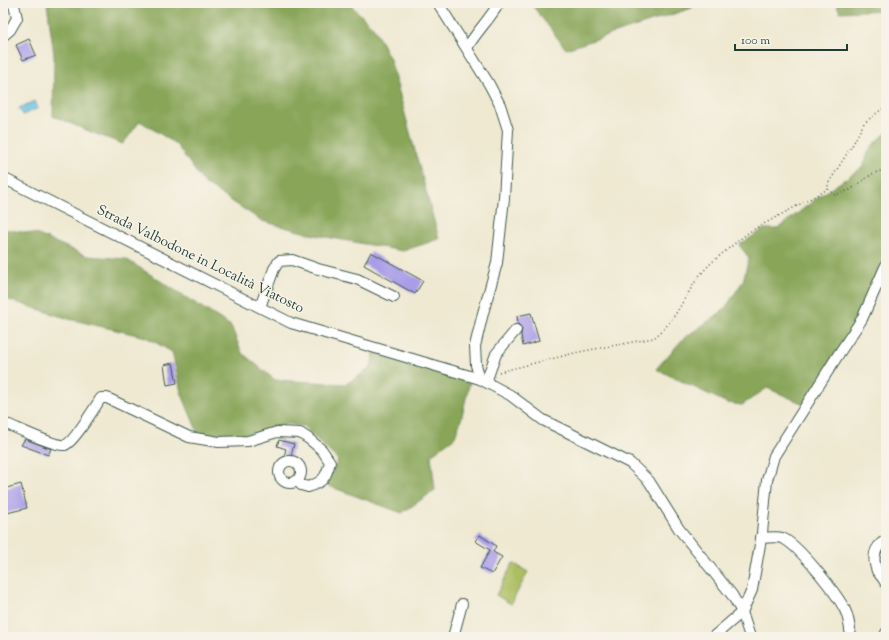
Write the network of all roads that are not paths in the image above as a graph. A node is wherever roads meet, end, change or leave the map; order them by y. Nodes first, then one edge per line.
1 (12, 3) edge
2 (438, 3) edge
3 (499, 3) edge
4 (3, 36) edge
5 (467, 48) junction
6 (3, 178) edge
7 (886, 265) edge
8 (394, 297) dead end
9 (260, 307) junction
10 (516, 330) dead end
11 (484, 379) junction
12 (3, 424) edge
13 (298, 480) dead end
14 (761, 538) junction
15 (886, 540) edge
16 (886, 584) edge
17 (462, 604) dead end
18 (742, 612) junction
19 (886, 633) edge
20 (453, 637) edge
21 (713, 637) edge
22 (750, 637) edge
23 (851, 637) edge
24 (885, 637) edge

1 - 4 street
2 - 5 street
3 - 5 street
5 - 11 street
6 - 9 street, Strada Valbodone in Località Viatosto
7 - 14 street
8 - 9 street
9 - 11 street, Strada Valbodone in Località Viatosto
10 - 11 street
11 - 18 street, Strada Valbodone in Località Viatosto
12 - 13 street
14 - 18 street
14 - 23 street
15 - 16 street
17 - 20 street
18 - 21 street
18 - 22 street, Strada Valbodone in Località Viatosto
19 - 24 street

